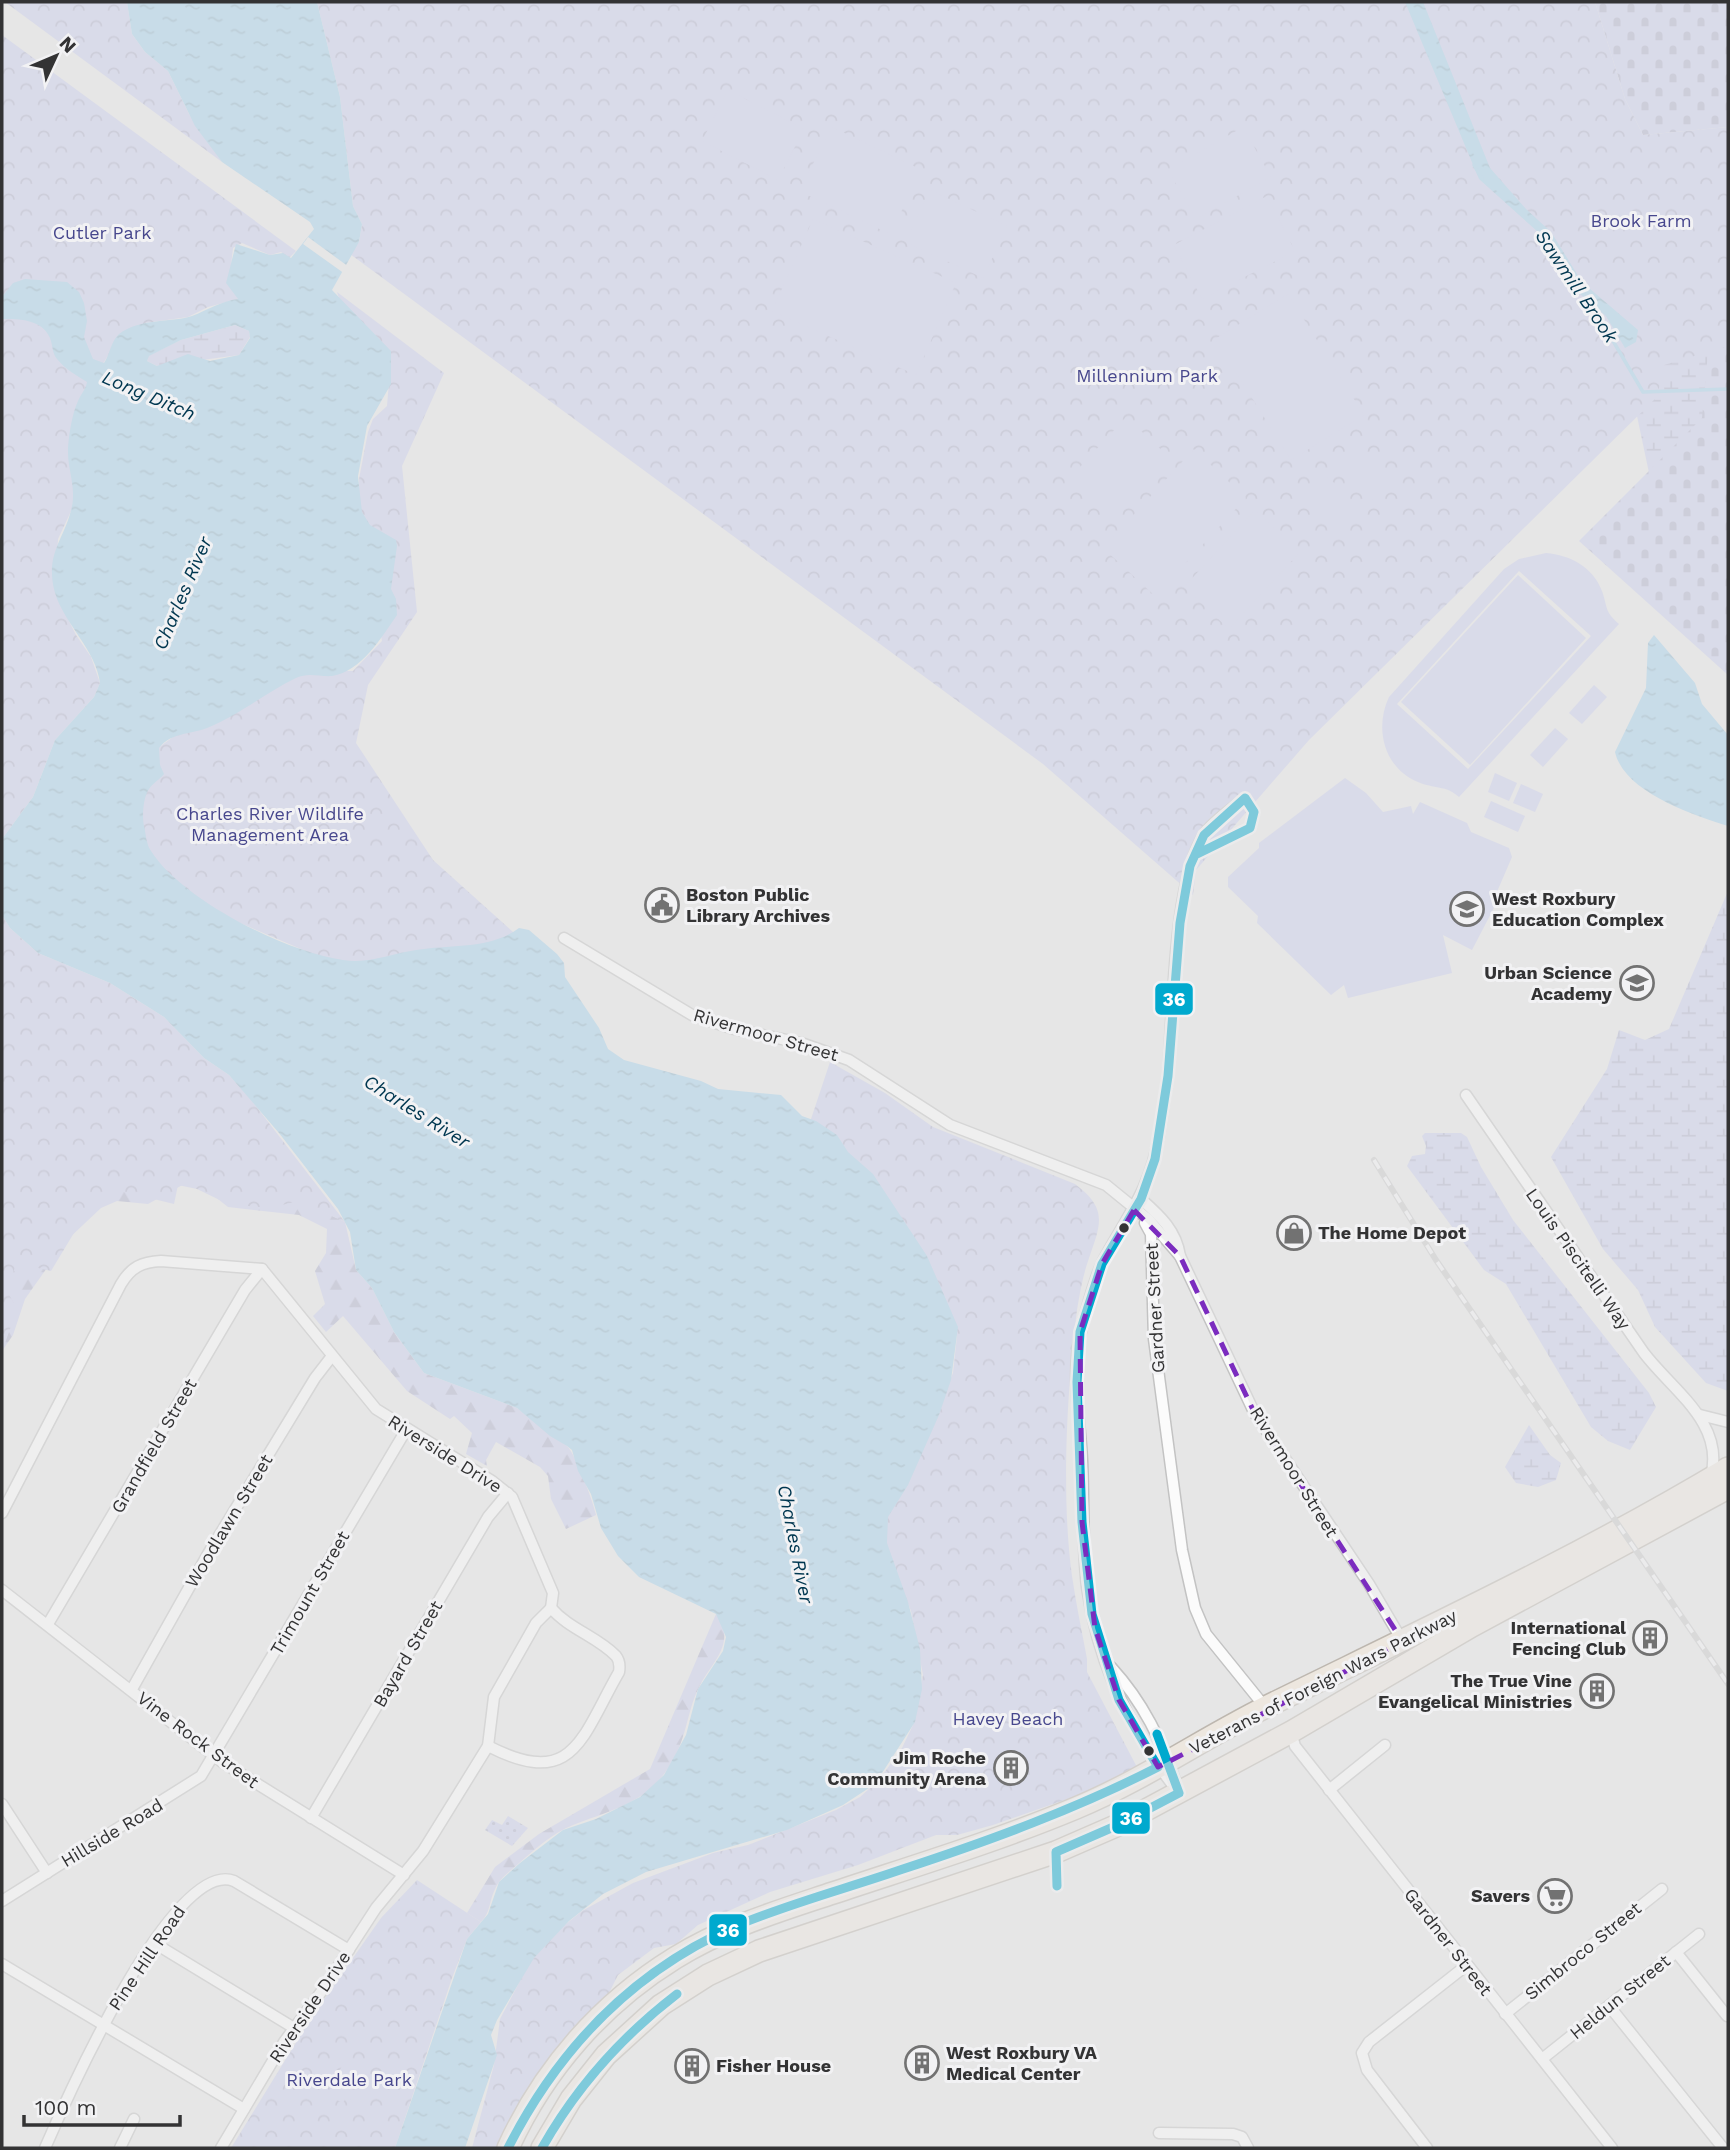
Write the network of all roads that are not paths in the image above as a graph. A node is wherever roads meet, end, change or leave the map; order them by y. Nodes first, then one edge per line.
1 (1197, 854) junction
2 (564, 938) dead end
3 (1466, 1096) dead end
4 (1141, 1199) junction
5 (1134, 1210) junction
6 (1180, 1256) junction
7 (262, 1269) junction
8 (332, 1356) junction
9 (1700, 1415) junction
10 (1728, 1422) edge
11 (406, 1430) junction
12 (1722, 1478) edge
13 (508, 1493) junction
14 (2, 1513) edge
15 (2, 1590) edge
16 (551, 1608) junction
17 (48, 1624) junction
18 (1403, 1642) junction
19 (1109, 1665) junction
20 (132, 1689) junction
21 (1265, 1707) junction
22 (1291, 1732) junction
23 (1385, 1745) dead end
24 (488, 1746) junction
25 (215, 1757) junction
26 (1163, 1763) junction
27 (1329, 1790) junction
28 (1179, 1793) junction
29 (2, 1804) edge
30 (311, 1818) junction
31 (47, 1873) junction
32 (404, 1875) junction
33 (1662, 1889) dead end
34 (2, 1901) edge
35 (1699, 1934) dead end
36 (154, 1943) junction
37 (349, 1950) junction
38 (1676, 1952) junction
39 (1467, 1965) junction
40 (660, 1968) junction
41 (3, 1969) edge
42 (677, 1994) junction
43 (1610, 2007) junction
44 (1506, 2014) junction
45 (1727, 2016) edge
46 (102, 2025) junction
47 (294, 2028) junction
48 (1542, 2059) junction
49 (244, 2109) junction
50 (134, 2119) dead end
51 (1159, 2133) dead end
52 (45, 2148) edge
53 (120, 2148) edge
54 (221, 2148) edge
55 (508, 2148) edge
56 (542, 2148) edge
57 (1248, 2148) edge
58 (1427, 2148) edge
59 (1612, 2148) edge
60 (1723, 2148) edge

1 - 1 street
1 - 4 street
2 - 5 street, Rivermoor Street
3 - 9 street, Louis Piscitelli Way
4 - 5 street
4 - 6 street, Rivermoor Street
5 - 6 street, Rivermoor Street
5 - 19 street
5 - 21 street, Gardner Street
6 - 18 street, Rivermoor Street
7 - 8 street, Riverside Drive
7 - 14 street
7 - 17 street, Grandfield Street
8 - 11 street, Riverside Drive
8 - 20 street, Woodlawn Street
9 - 10 street
9 - 12 street, Louis Piscitelli Way
11 - 13 street, Riverside Drive
11 - 25 street, Trimount Street
12 - 18 highway, Veterans of Foreign Wars Parkway
12 - 22 highway, Veterans of Foreign Wars Parkway
13 - 16 street, Riverside Drive
13 - 30 street, Bayard Street
15 - 17 street, Vine Rock Street
16 - 24 street, Riverside Drive
16 - 24 street
17 - 20 street, Vine Rock Street
18 - 21 highway, Veterans of Foreign Wars Parkway
19 - 26 street
19 - 26 street
20 - 25 street, Vine Rock Street
21 - 26 highway, Veterans of Foreign Wars Parkway
22 - 27 street, Gardner Street
22 - 28 highway, Veterans of Foreign Wars Parkway
23 - 27 street
24 - 32 street, Riverside Drive
25 - 30 street, Vine Rock Street
25 - 31 street, Hillside Road
26 - 28 street
26 - 40 highway, Veterans of Foreign Wars Parkway
27 - 39 street, Gardner Street
28 - 42 highway, Veterans of Foreign Wars Parkway
29 - 31 street
30 - 32 street, Vine Rock Street
31 - 34 street, Hillside Road
32 - 37 street, Riverside Drive
33 - 44 street, Simbroco Street
35 - 38 street, Heldun Street
36 - 37 street, Pine Hill Road
36 - 46 street, Pine Hill Road
36 - 47 street
37 - 47 street, Riverside Drive
38 - 43 street, Heldun Street
38 - 45 street
39 - 44 street, Gardner Street
39 - 58 street
40 - 42 highway
40 - 55 highway, Veterans of Foreign Wars Parkway
41 - 46 street
42 - 56 highway, Veterans of Foreign Wars Parkway
43 - 48 street, Heldun Street
43 - 60 street
44 - 48 street, Gardner Street
46 - 49 street
46 - 52 street, Pine Hill Road
47 - 49 street, Riverside Drive
48 - 59 street, Gardner Street
49 - 54 street, Riverside Drive
50 - 53 street
51 - 57 street

